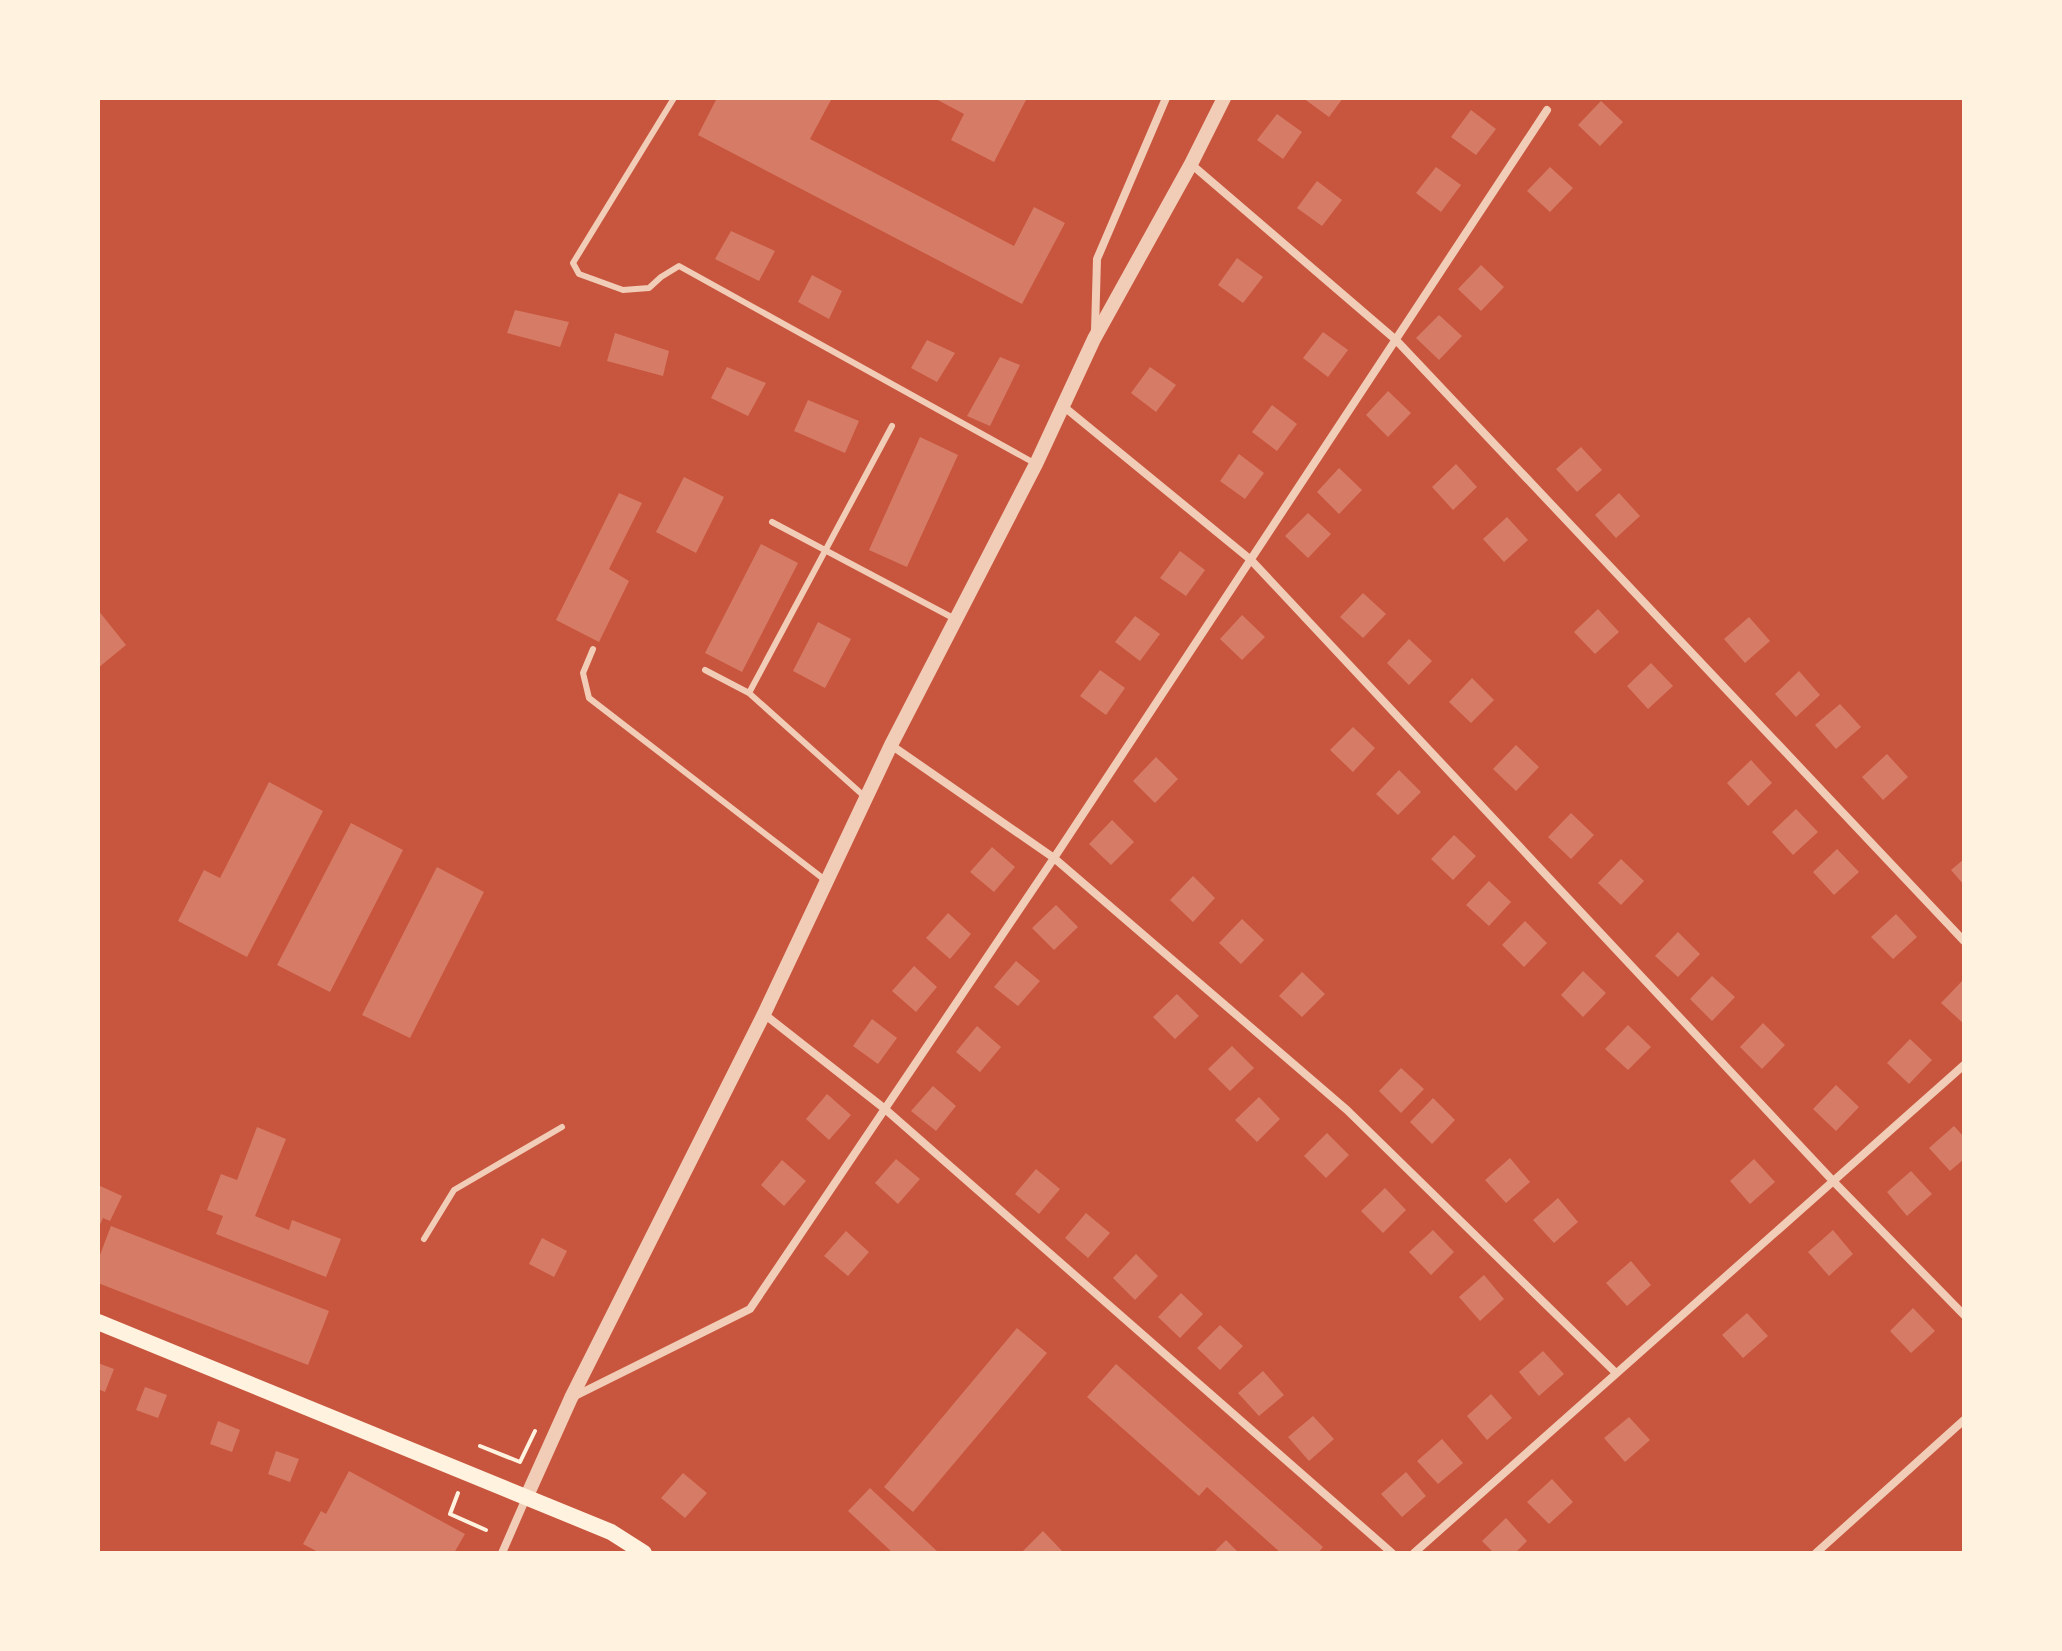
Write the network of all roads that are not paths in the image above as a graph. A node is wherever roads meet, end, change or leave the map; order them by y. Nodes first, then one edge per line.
1 (674, 98) edge
2 (1166, 98) edge
3 (1224, 98) edge
4 (1547, 110) dead end
5 (1191, 164) junction
6 (1094, 339) junction
7 (1396, 340) junction
8 (1063, 406) junction
9 (892, 426) dead end
10 (1036, 464) junction
11 (772, 522) dead end
12 (825, 551) junction
13 (1251, 560) junction
14 (955, 619) junction
15 (593, 649) dead end
16 (705, 670) dead end
17 (749, 693) junction
18 (891, 745) junction
19 (867, 798) junction
20 (1054, 858) junction
21 (828, 882) junction
22 (1964, 941) edge
23 (764, 1014) junction
24 (1964, 1065) edge
25 (885, 1109) junction
26 (562, 1127) dead end
27 (1833, 1181) junction
28 (424, 1239) dead end
29 (1964, 1315) edge
30 (98, 1322) edge
31 (1616, 1373) junction
32 (571, 1398) junction
33 (1964, 1420) edge
34 (526, 1498) junction
35 (502, 1553) edge
36 (644, 1553) edge
37 (1392, 1553) edge
38 (1414, 1553) edge
39 (1816, 1553) edge

1 - 10 lane
2 - 6 street
3 - 5 street
4 - 7 street
5 - 6 street
5 - 7 street
6 - 8 street
7 - 13 street
7 - 22 street
8 - 10 street
8 - 13 street
9 - 12 lane
10 - 14 street
11 - 12 lane
12 - 14 lane
12 - 17 lane
13 - 20 street
13 - 27 street
14 - 18 street
15 - 21 lane
16 - 17 lane
17 - 19 lane
18 - 19 street
18 - 20 street
19 - 21 street
20 - 25 street
20 - 31 street
21 - 23 street
23 - 25 street
23 - 32 street
24 - 27 street
25 - 32 street
25 - 37 street
26 - 28 lane
27 - 29 street
27 - 31 street
30 - 34 main road
31 - 38 street
32 - 34 street
33 - 39 street
34 - 35 street
34 - 36 main road

